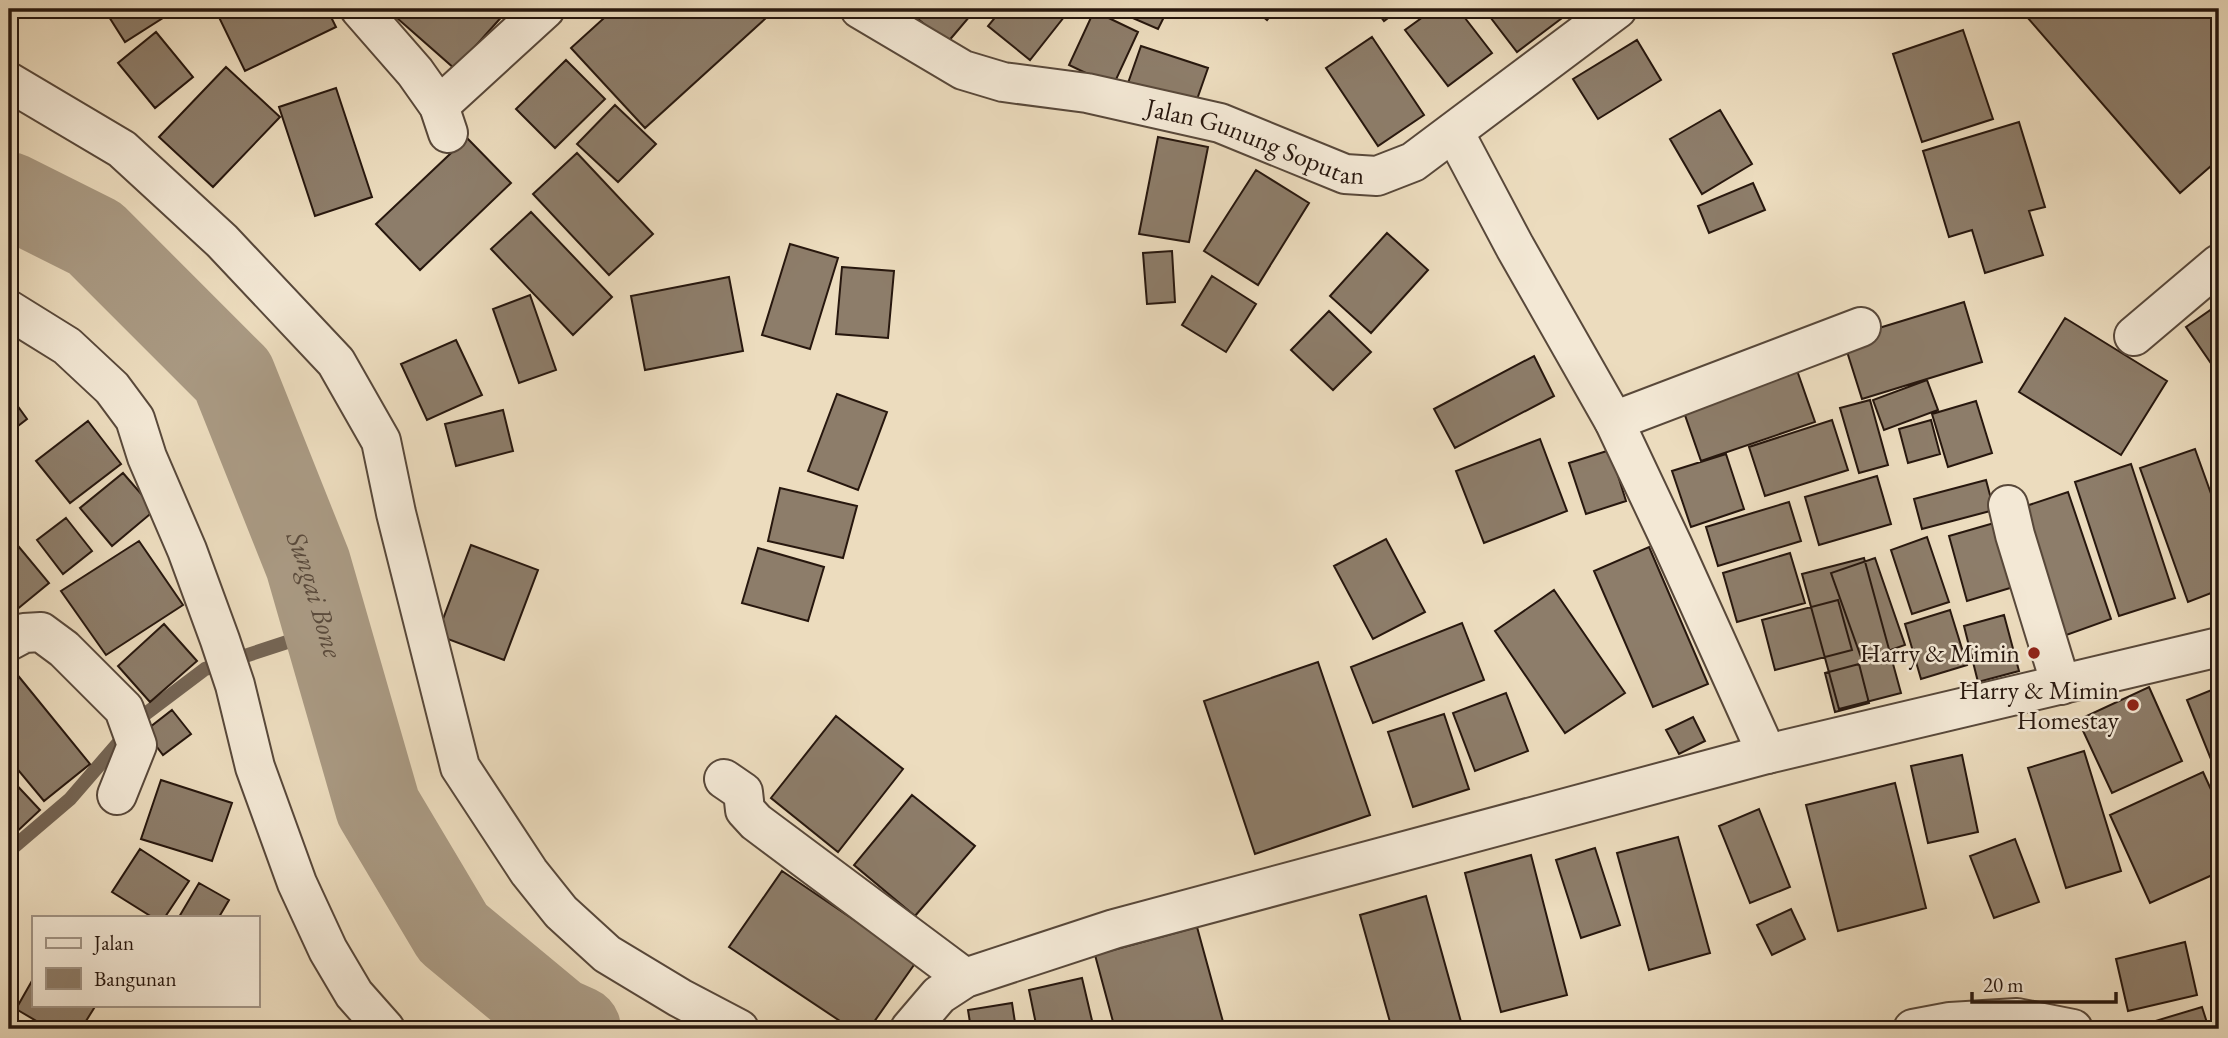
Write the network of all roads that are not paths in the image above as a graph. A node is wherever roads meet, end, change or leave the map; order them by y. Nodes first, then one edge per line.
1 (360, 9) edge
2 (545, 9) edge
3 (860, 9) edge
4 (1617, 9) edge
5 (9, 82) edge
6 (1454, 132) junction
7 (2219, 264) edge
8 (9, 310) edge
9 (1861, 327) dead end
10 (2134, 336) dead end
11 (1614, 421) junction
12 (2008, 505) dead end
13 (9, 641) edge
14 (2219, 647) edge
15 (2061, 685) junction
16 (1767, 754) junction
17 (724, 779) dead end
18 (117, 794) dead end
19 (965, 978) junction
20 (385, 1029) edge
21 (739, 1029) edge
22 (910, 1029) edge
23 (1913, 1029) edge
24 (2073, 1029) edge

1 - 2 street
3 - 6 street, Jalan Gunung Soputan
4 - 6 street, Jalan Gunung Soputan
5 - 21 street
6 - 11 street
7 - 10 street
8 - 20 street
9 - 11 street
11 - 16 street
12 - 15 street
13 - 18 street
14 - 15 street
15 - 16 street
16 - 19 street
17 - 19 street
19 - 22 street
23 - 24 street

